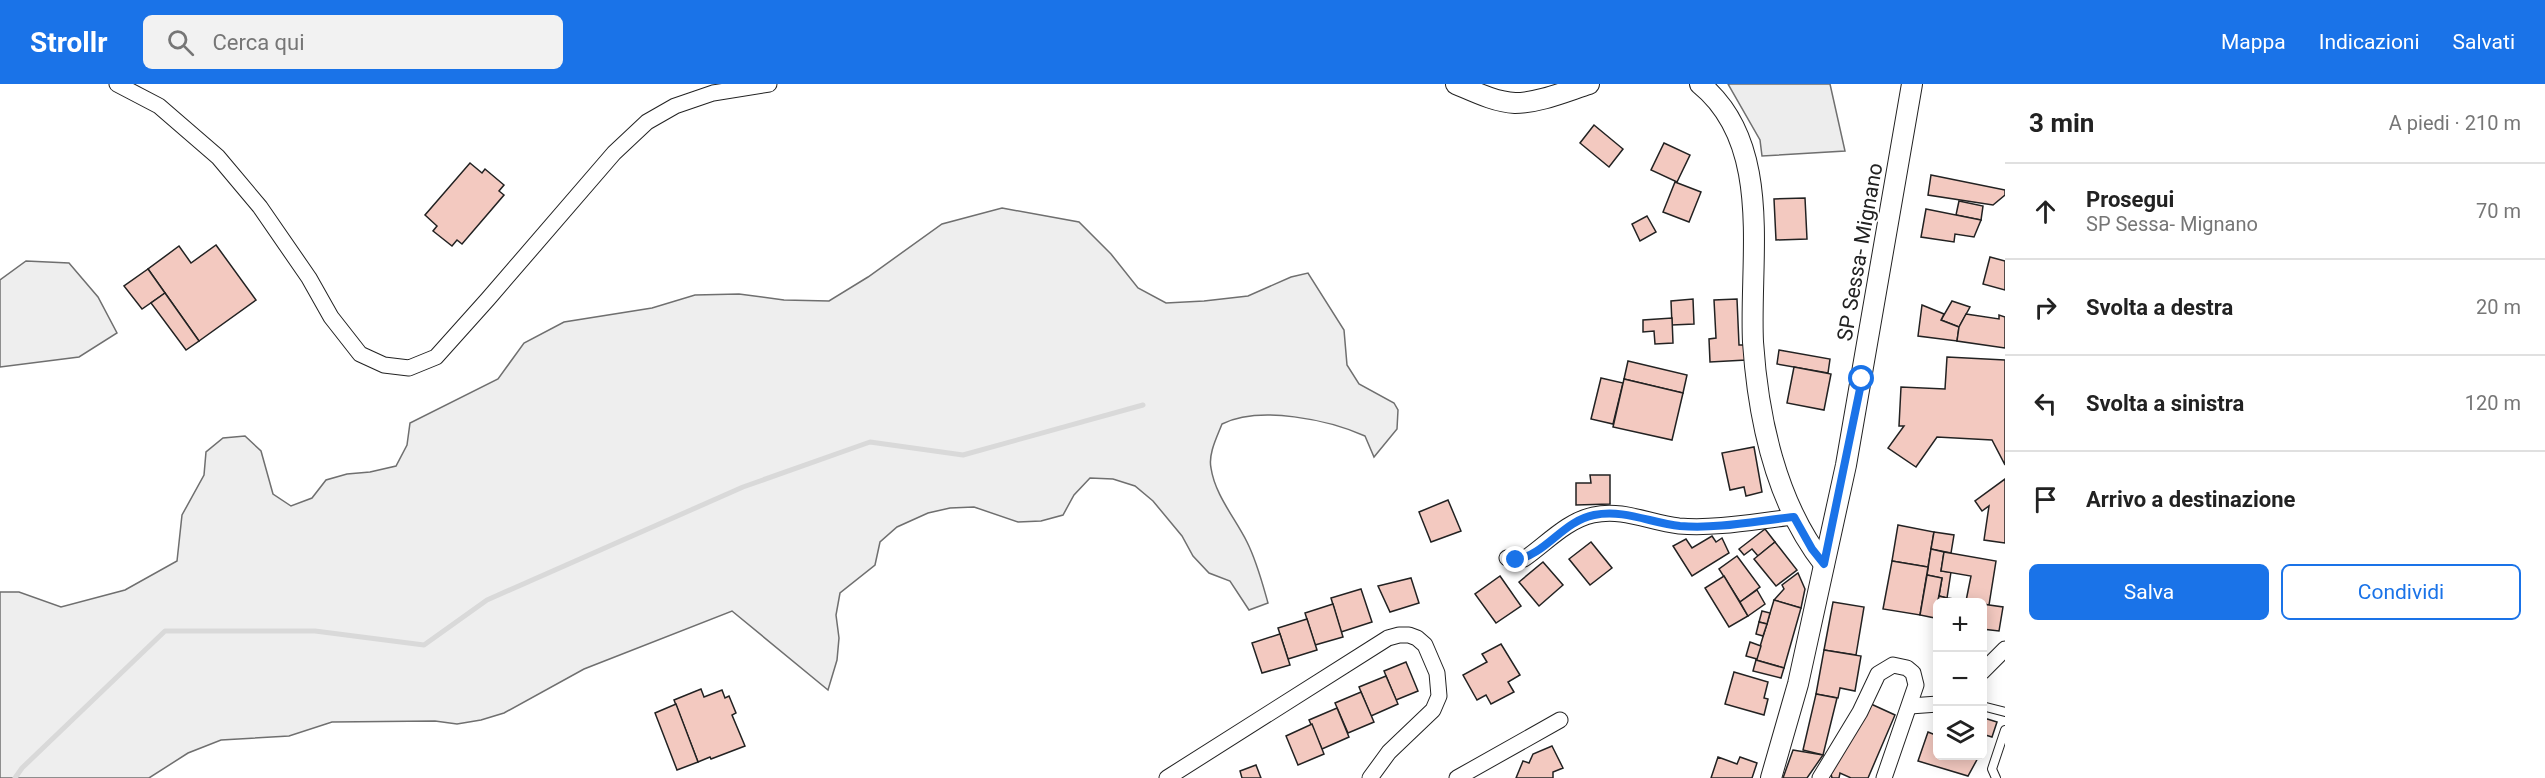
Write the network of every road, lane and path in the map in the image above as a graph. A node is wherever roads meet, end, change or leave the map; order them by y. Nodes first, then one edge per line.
1 (117, 84) edge
2 (769, 84) edge
3 (1456, 84) edge
4 (1589, 84) edge
5 (1700, 84) edge
6 (1912, 84) edge
7 (1794, 517) junction
8 (1507, 558) dead end
9 (1824, 564) junction
10 (2005, 649) edge
11 (1987, 668) edge
12 (1933, 704) edge
13 (1910, 706) junction
14 (1987, 707) edge
15 (2005, 712) edge
16 (1560, 720) dead end
17 (2005, 730) edge
18 (1167, 778) edge
19 (1370, 778) edge
20 (1457, 778) edge
21 (1771, 778) edge
22 (1820, 778) edge
23 (1884, 778) edge
24 (1996, 778) edge

1 - 2 street
3 - 4 street
5 - 7 street
6 - 9 street, SP Sessa- Mignano
7 - 8 street
7 - 9 street
9 - 21 street, SP Sessa- Mignano
10 - 11 street
12 - 13 street
13 - 22 street
13 - 23 street
14 - 15 lane
16 - 20 street
17 - 24 lane
18 - 19 street

